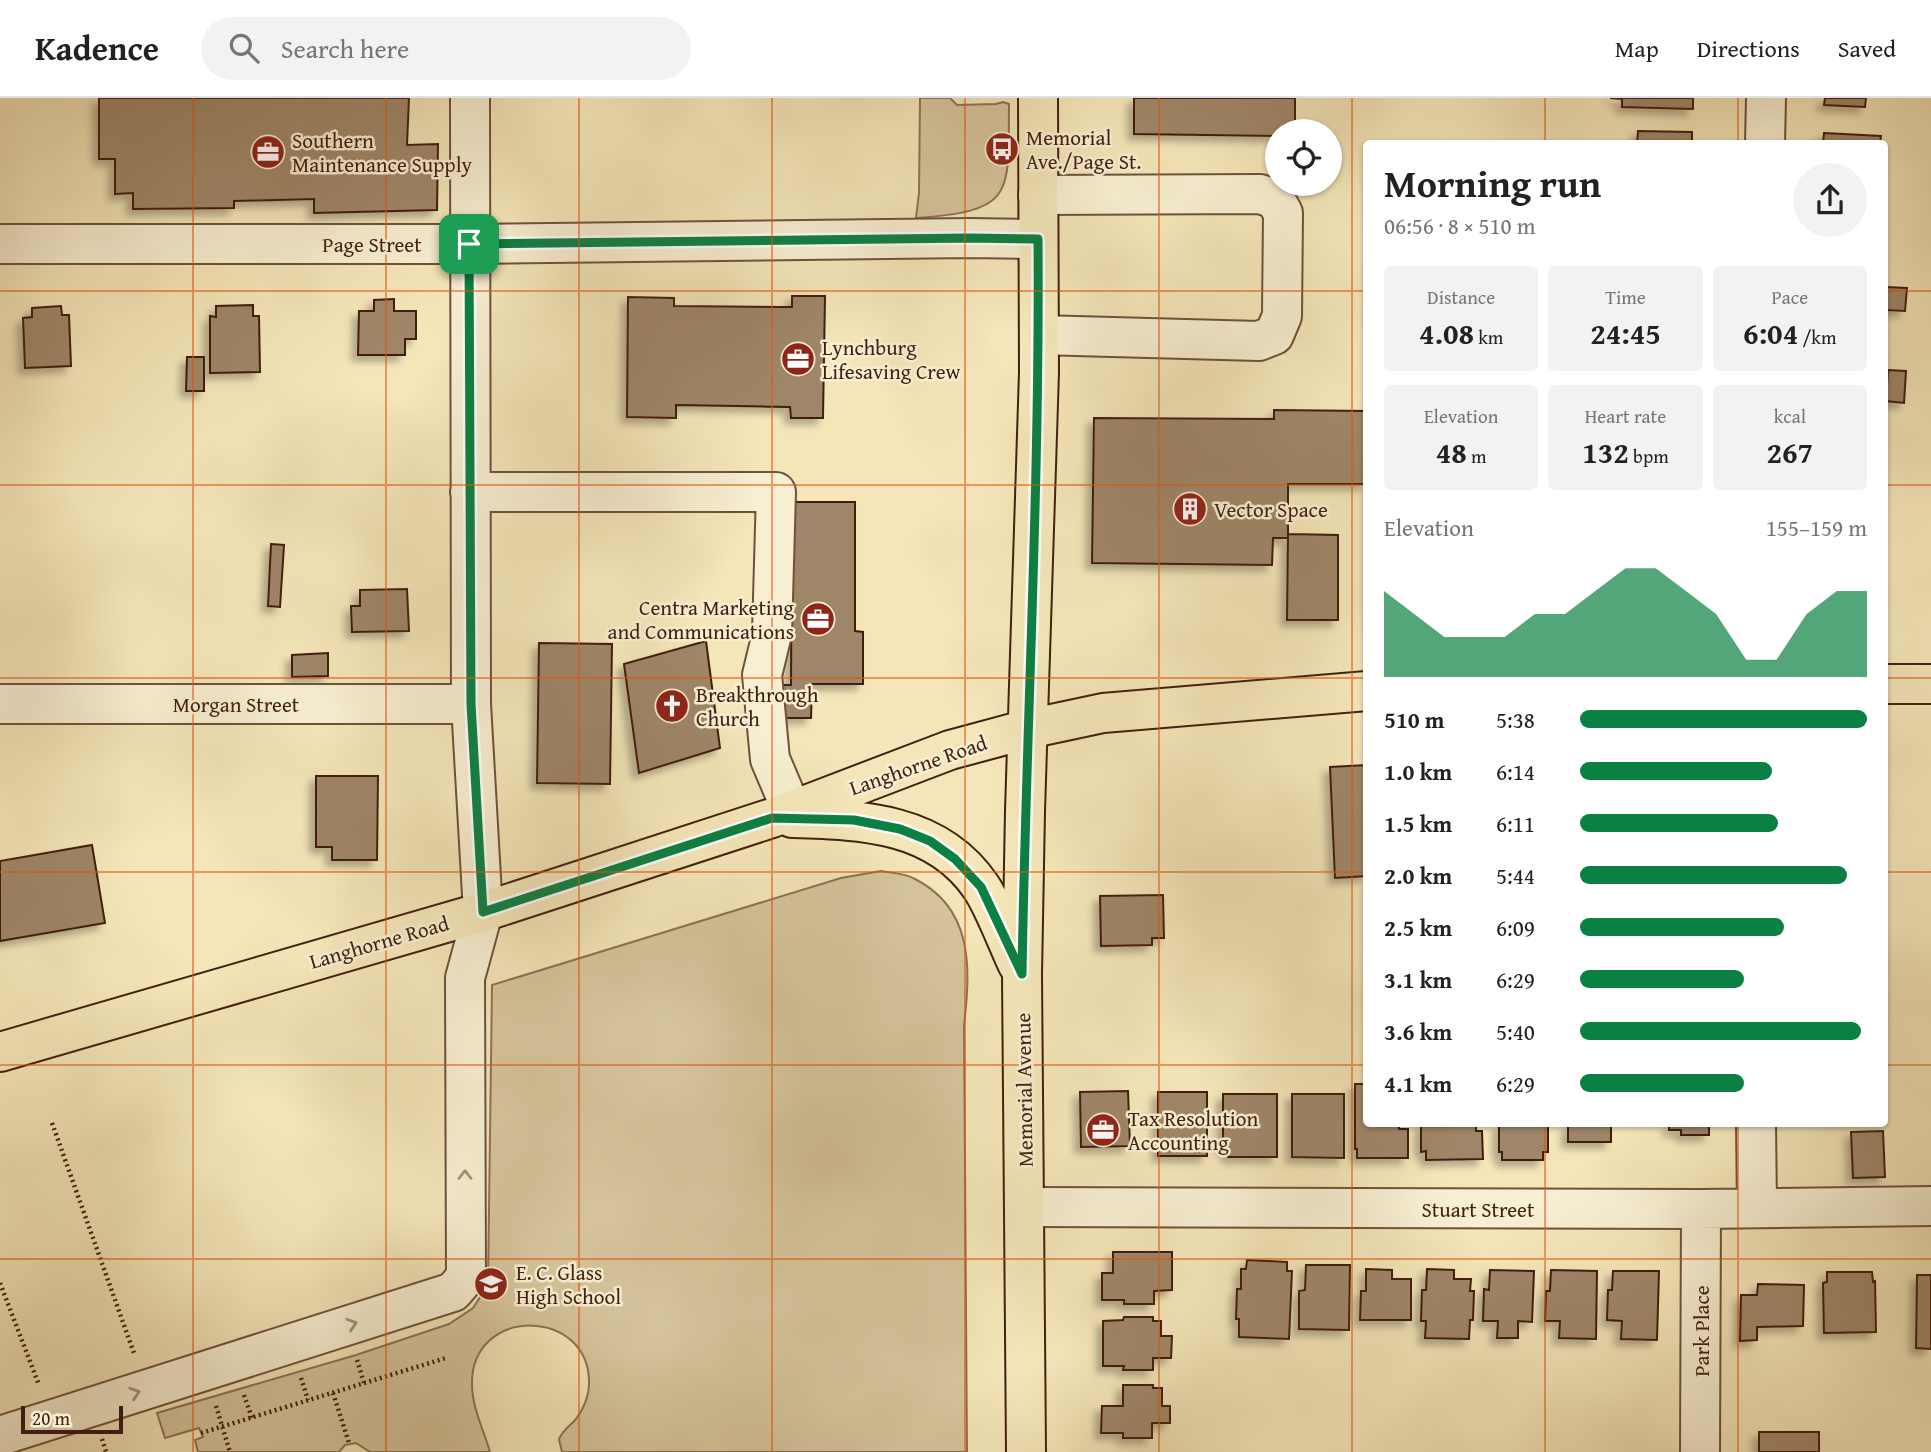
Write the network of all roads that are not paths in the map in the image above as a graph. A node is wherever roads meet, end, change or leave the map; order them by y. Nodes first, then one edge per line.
1 (470, 98) edge
2 (1038, 98) edge
3 (1766, 98) edge
4 (1765, 140) edge
5 (1038, 195) junction
6 (1038, 239) junction
7 (0, 244) edge
8 (469, 244) junction
9 (1039, 335) junction
10 (470, 492) junction
11 (1888, 684) edge
12 (1931, 684) edge
13 (1363, 691) edge
14 (0, 704) edge
15 (471, 704) junction
16 (1028, 729) junction
17 (782, 815) junction
18 (483, 912) junction
19 (1022, 974) junction
20 (0, 1052) edge
21 (1756, 1127) edge
22 (1931, 1206) edge
23 (1025, 1207) junction
24 (1757, 1207) junction
25 (1702, 1209) junction
26 (0, 1436) edge
27 (1026, 1452) edge
28 (1700, 1452) edge

1 - 8 street
2 - 5 main road, Memorial Avenue
3 - 4 street
5 - 6 main road, Memorial Avenue
5 - 9 street
6 - 8 street, Page Street
6 - 9 main road, Memorial Avenue
7 - 8 street, Page Street
8 - 10 street
9 - 16 main road, Memorial Avenue
10 - 15 street
10 - 17 street
11 - 12 main road
13 - 16 main road, Langhorne Road
14 - 15 street, Morgan Street
15 - 18 street
16 - 17 main road, Langhorne Road
16 - 19 main road, Memorial Avenue
17 - 18 main road, Langhorne Road
17 - 19 main road
18 - 20 main road, Langhorne Road
26 -> 18 street
19 - 23 main road, Memorial Avenue
21 - 24 street
22 - 24 street, Stuart Street
23 - 25 street, Stuart Street
23 - 27 main road, Memorial Avenue
24 - 25 street, Stuart Street
25 - 28 street, Park Place

